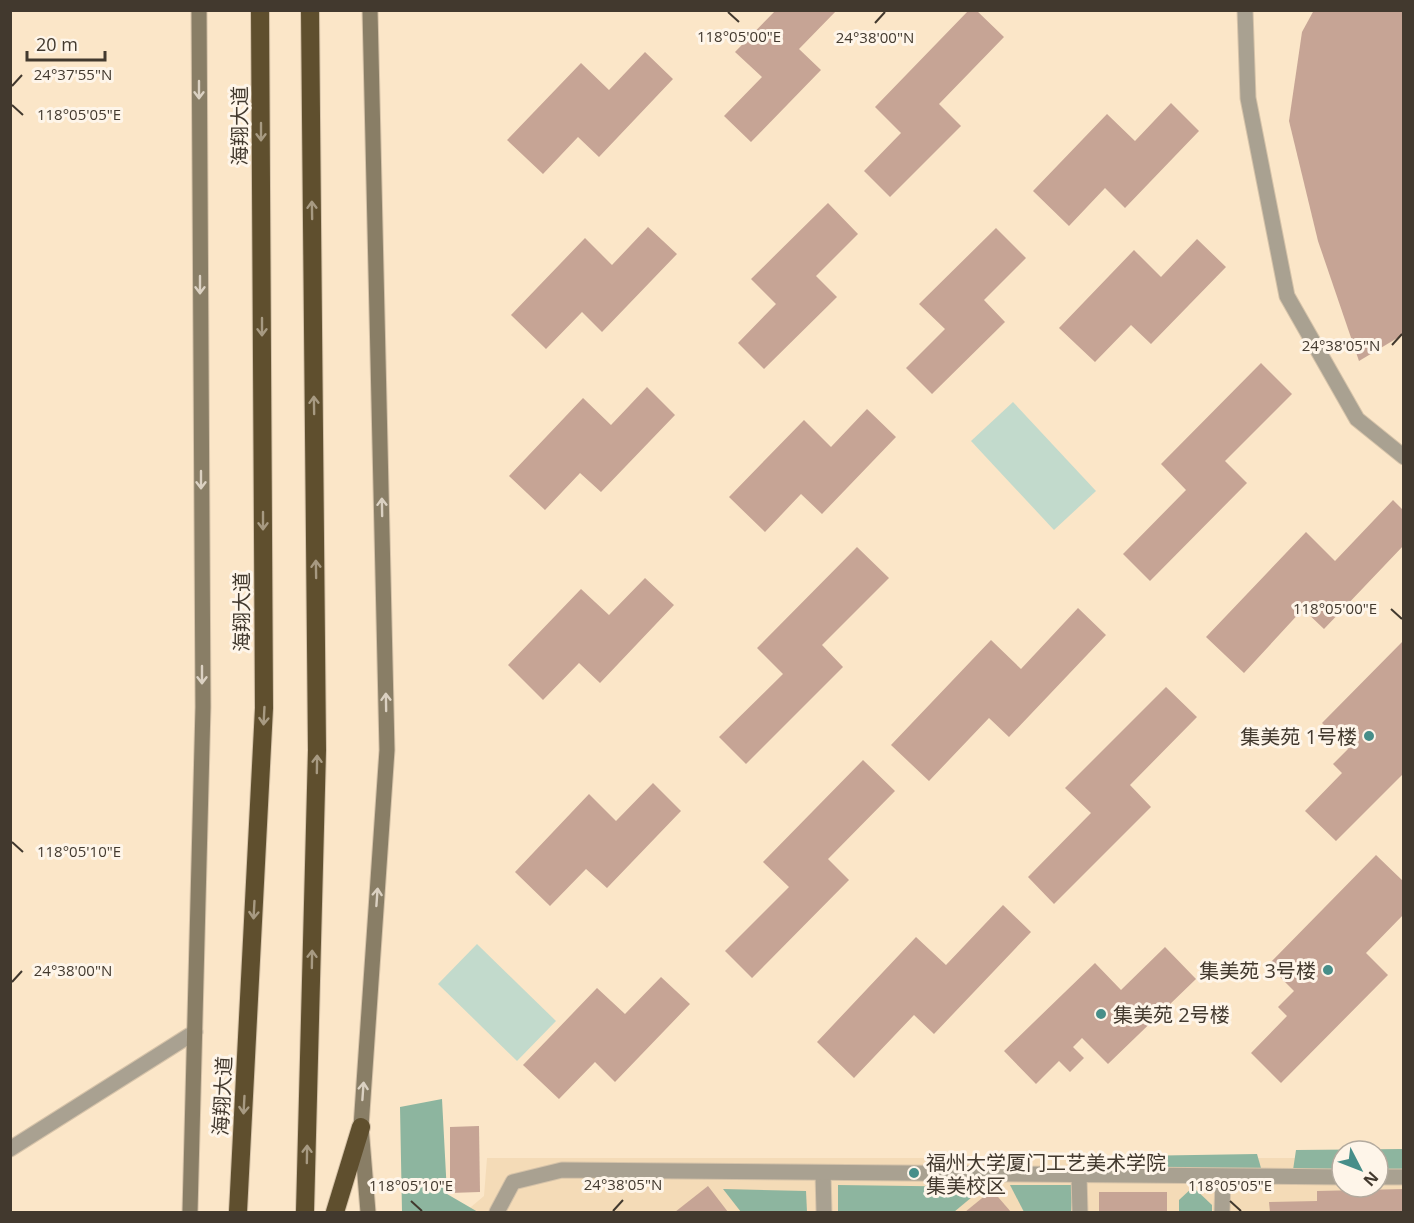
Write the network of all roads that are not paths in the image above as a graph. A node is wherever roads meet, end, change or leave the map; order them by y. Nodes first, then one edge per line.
1 (199, 10) edge
2 (260, 10) edge
3 (310, 10) edge
4 (370, 10) edge
5 (1245, 10) edge
6 (1404, 457) edge
7 (195, 1032) junction
8 (361, 1127) junction
9 (10, 1149) edge
10 (824, 1173) junction
11 (1079, 1176) junction
12 (1223, 1177) junction
13 (1330, 1177) edge
14 (190, 1212) edge
15 (238, 1212) edge
16 (305, 1212) edge
17 (335, 1212) edge
18 (368, 1212) edge
19 (497, 1212) edge
20 (824, 1212) edge
21 (1080, 1212) edge
22 (1222, 1212) edge

1 -> 7 street
2 -> 15 highway, 海翔大道
16 -> 3 highway
8 -> 4 street
5 - 6 street
7 - 9 street
7 - 14 street
8 - 17 highway
8 - 18 street
10 - 11 street
10 - 19 street
10 - 20 street
11 - 12 street
11 - 21 street
12 - 13 street
12 - 22 street

